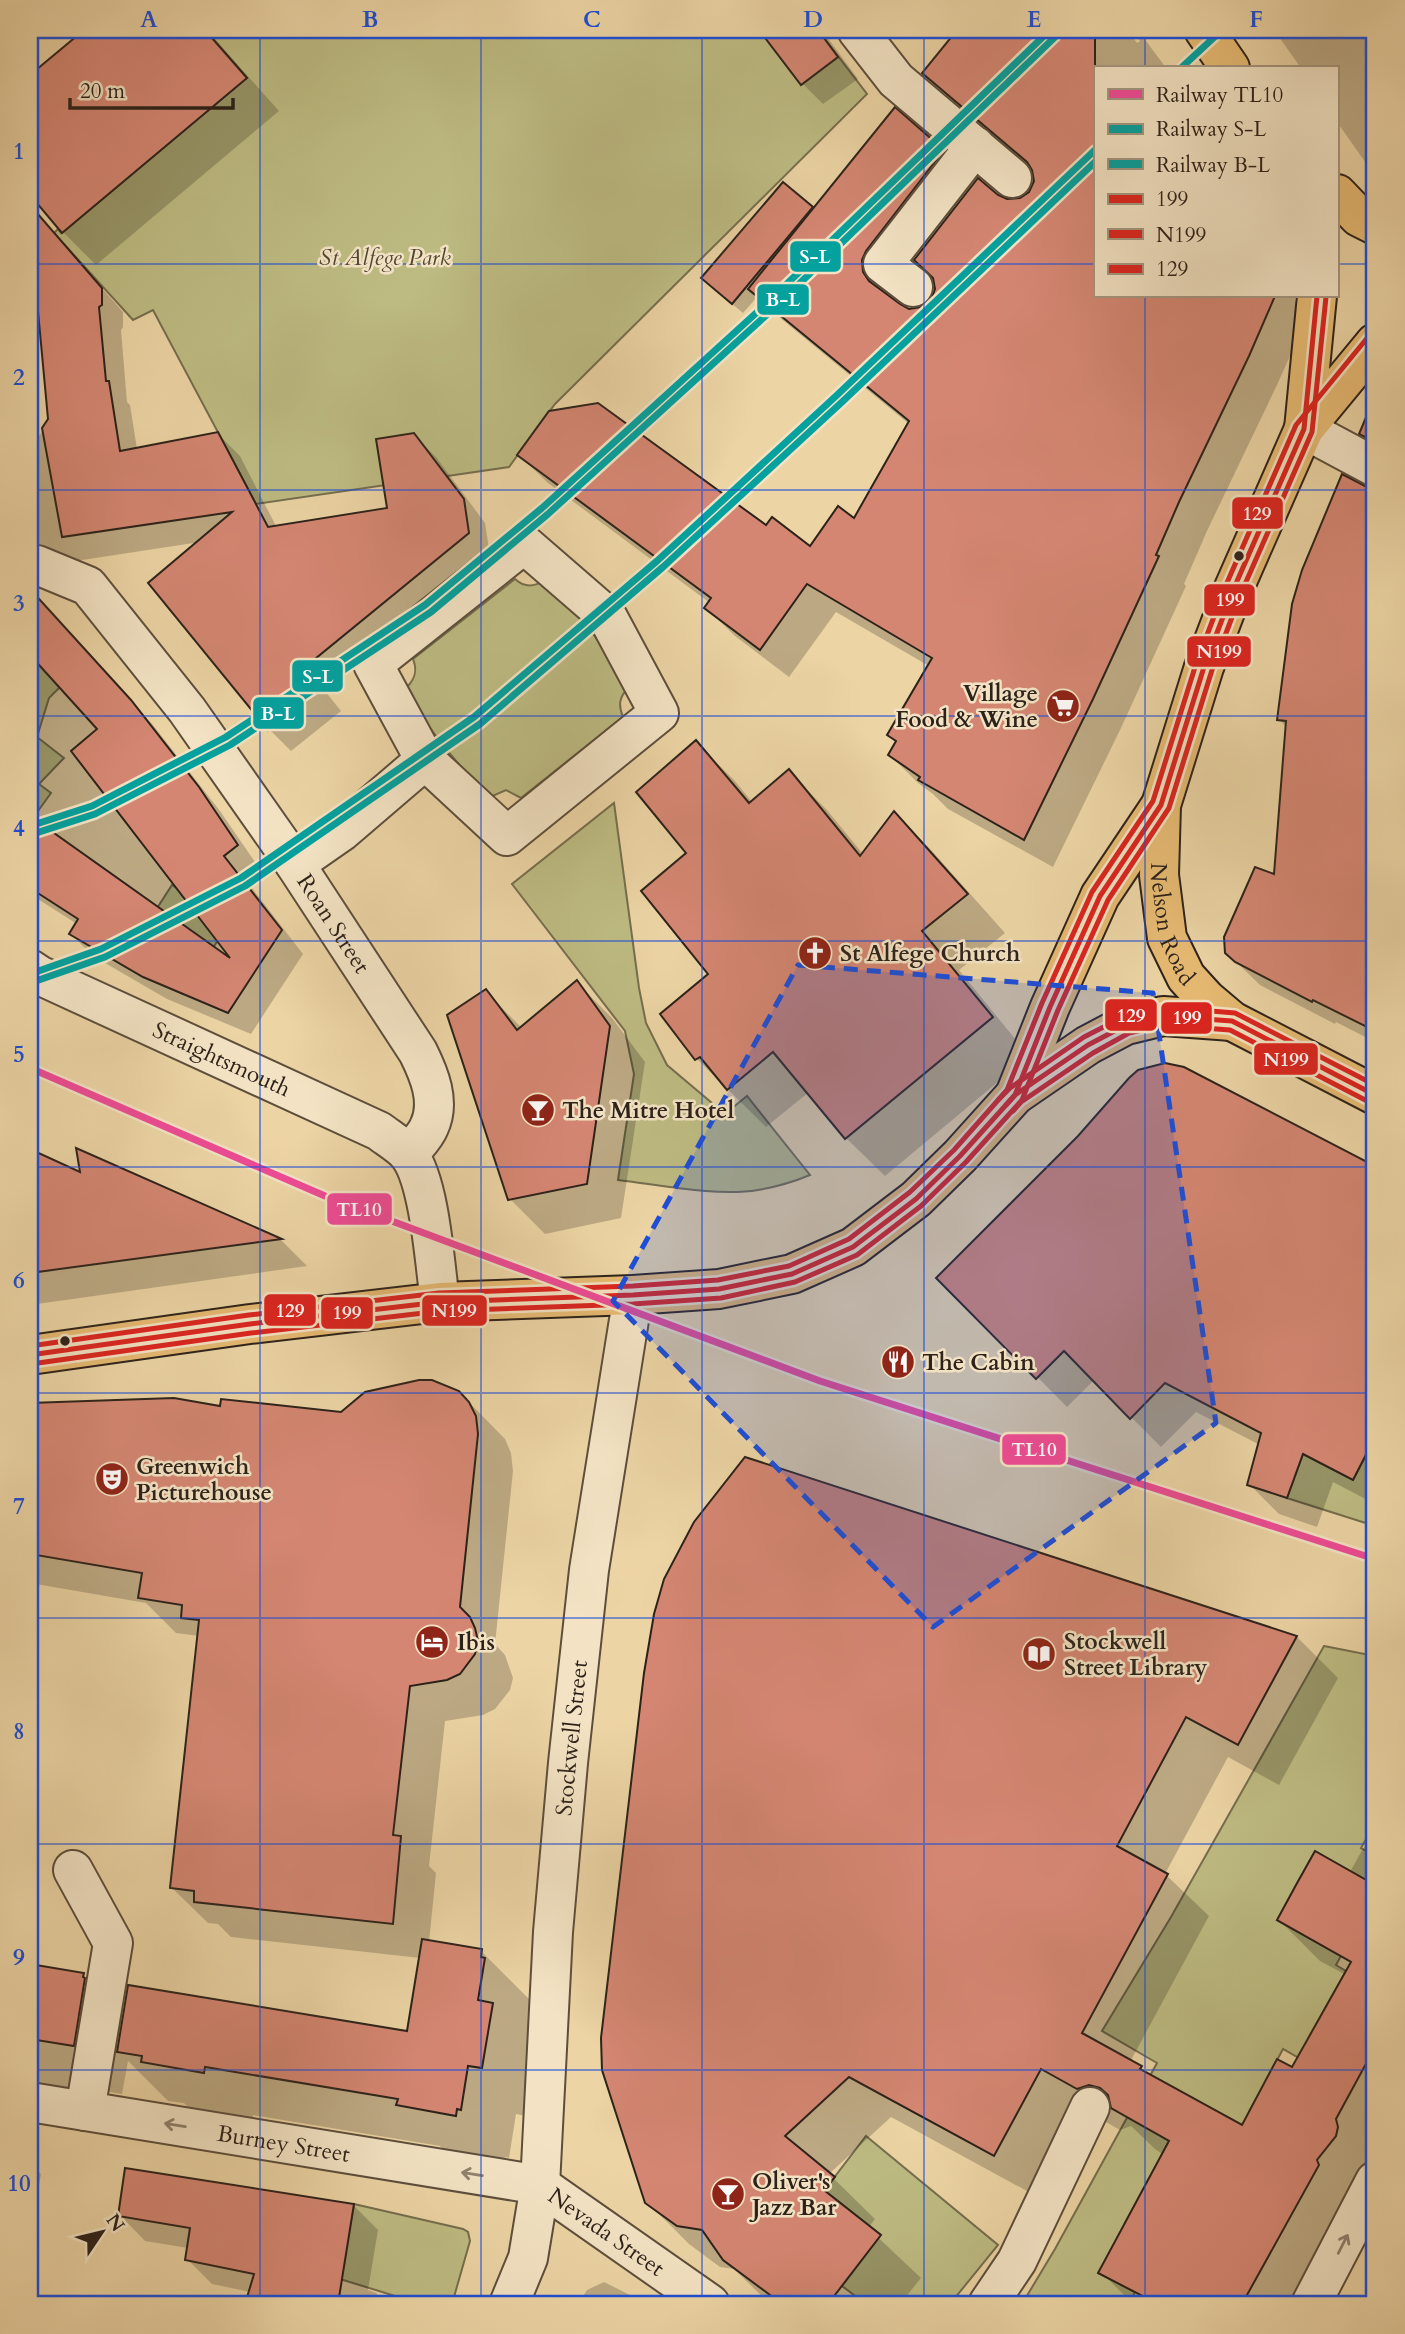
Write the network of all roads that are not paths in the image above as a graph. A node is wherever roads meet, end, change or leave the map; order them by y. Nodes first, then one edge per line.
1 (1204, 30) edge
2 (864, 32) edge
3 (1229, 66) edge
4 (975, 146) junction
5 (1012, 178) dead end
6 (1338, 195) edge
7 (1375, 225) edge
8 (913, 287) dead end
9 (1317, 298) edge
10 (1375, 343) edge
11 (1304, 429) junction
12 (1375, 467) edge
13 (32, 556) edge
14 (425, 760) junction
15 (1161, 805) junction
16 (295, 864) junction
17 (30, 969) edge
18 (1232, 1021) junction
19 (1015, 1095) junction
20 (1375, 1095) edge
21 (409, 1154) junction
22 (633, 1295) junction
23 (440, 1302) junction
24 (30, 1355) edge
25 (80, 1882) dead end
26 (30, 2102) edge
27 (1090, 2107) dead end
28 (85, 2110) junction
29 (1375, 2181) edge
30 (540, 2185) junction
31 (509, 2304) edge
32 (710, 2304) edge
33 (988, 2304) edge
34 (1311, 2304) edge

1 - 3 main road
2 - 4 street
4 - 5 street
4 - 8 street
6 - 7 main road
9 - 11 main road
10 - 11 main road
11 - 12 street
11 - 15 main road
13 - 16 street, Roan Street
14 - 14 street
14 - 16 street
15 - 18 main road, Nelson Road
15 - 19 main road
16 - 21 street, Roan Street
17 - 21 street, Straightsmouth
18 - 19 main road, Nelson Road
18 - 20 main road, Nelson Road
19 - 22 main road
21 - 23 street
22 - 23 main road
22 - 30 street, Stockwell Street
23 - 24 main road
25 - 28 street
26 - 28 street, Burney Street
27 - 33 street
30 -> 28 street, Burney Street
34 -> 29 street
30 - 31 street, Stockwell Street
30 - 32 street, Nevada Street

